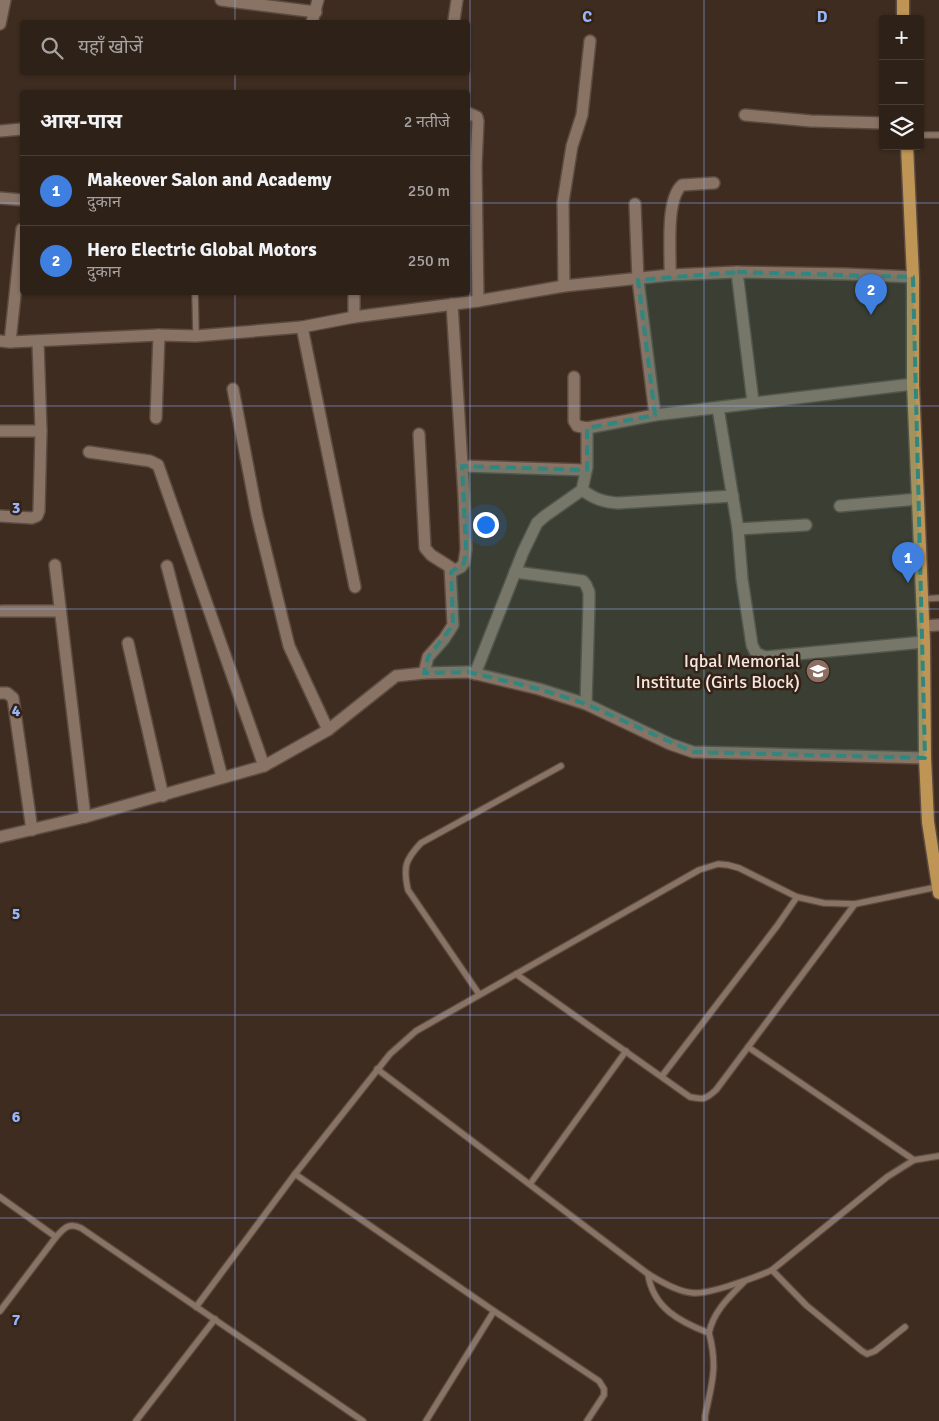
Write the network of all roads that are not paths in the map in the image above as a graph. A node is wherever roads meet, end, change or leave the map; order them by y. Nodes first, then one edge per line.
1 (5, 0) edge
2 (221, 0) edge
3 (318, 0) edge
4 (457, 0) edge
5 (903, 0) edge
6 (903, 15) edge
7 (314, 17) edge
8 (454, 20) dead end
9 (0, 24) edge
10 (590, 41) dead end
11 (470, 114) edge
12 (745, 115) dead end
13 (879, 123) edge
14 (20, 129) edge
15 (0, 131) edge
16 (924, 135) edge
17 (939, 135) edge
18 (908, 150) edge
19 (714, 183) dead end
20 (0, 198) edge
21 (20, 200) edge
22 (635, 204) dead end
23 (20, 242) edge
24 (737, 272) junction
25 (670, 275) junction
26 (913, 277) junction
27 (638, 280) junction
28 (564, 286) junction
29 (195, 295) edge
30 (354, 295) edge
31 (478, 301) junction
32 (452, 304) junction
33 (354, 317) junction
34 (302, 327) junction
35 (159, 336) junction
36 (196, 336) junction
37 (38, 341) junction
38 (5, 342) edge
39 (574, 376) dead end
40 (913, 384) junction
41 (233, 389) dead end
42 (753, 402) junction
43 (718, 408) junction
44 (655, 415) junction
45 (156, 418) dead end
46 (587, 428) junction
47 (0, 431) edge
48 (41, 431) junction
49 (419, 434) dead end
50 (89, 452) dead end
51 (462, 466) junction
52 (586, 470) junction
53 (582, 490) junction
54 (733, 496) junction
55 (918, 500) junction
56 (840, 506) dead end
57 (0, 516) edge
58 (806, 525) dead end
59 (738, 529) junction
60 (55, 565) dead end
61 (167, 566) dead end
62 (451, 572) junction
63 (515, 572) junction
64 (355, 587) dead end
65 (939, 598) edge
66 (922, 599) junction
67 (2, 611) dead end
68 (60, 611) junction
69 (939, 625) edge
70 (923, 626) junction
71 (924, 642) junction
72 (128, 643) dead end
73 (424, 673) junction
74 (475, 674) junction
75 (0, 693) edge
76 (586, 704) junction
77 (328, 730) junction
78 (925, 758) junction
79 (264, 766) junction
80 (561, 766) dead end
81 (222, 777) junction
82 (163, 796) junction
83 (85, 817) junction
84 (32, 830) junction
85 (0, 837) edge
86 (938, 890) edge
87 (797, 897) junction
88 (855, 904) junction
89 (516, 974) junction
90 (479, 994) junction
91 (748, 1047) junction
92 (626, 1051) junction
93 (377, 1070) junction
94 (662, 1076) junction
95 (939, 1156) edge
96 (914, 1160) junction
97 (295, 1174) junction
98 (530, 1184) junction
99 (1, 1199) edge
100 (56, 1237) junction
101 (772, 1270) junction
102 (648, 1274) junction
103 (746, 1280) junction
104 (196, 1307) junction
105 (0, 1311) edge
106 (494, 1311) junction
107 (215, 1319) junction
108 (905, 1327) dead end
109 (709, 1333) junction
110 (136, 1421) edge
111 (363, 1421) edge
112 (426, 1421) edge
113 (587, 1421) edge
114 (705, 1421) edge

1 - 9 street
2 - 7 street
3 - 7 street
4 - 8 street
5 - 6 main road
10 - 28 street
11 - 31 street
12 - 13 street
14 - 15 street
16 - 17 lane
18 - 26 main road
19 - 25 street
20 - 21 street
22 - 27 street
23 - 38 street
24 - 25 street
24 - 26 street
24 - 42 street
25 - 27 street
26 - 40 main road
27 - 28 street
27 - 44 street
28 - 31 street
29 - 36 lane
30 - 33 street
31 - 32 street
32 - 33 street
32 - 51 street
33 - 34 street
34 - 36 street
34 - 64 street
35 - 36 street
35 - 37 street
35 - 45 street
37 - 38 street
37 - 48 street
39 - 46 street
40 - 42 street
40 - 55 main road
41 - 77 street
42 - 43 street
43 - 44 street
43 - 54 street
44 - 46 street
46 - 52 street
47 - 48 street
48 - 57 street
49 - 62 street
50 - 79 street
51 - 52 street
51 - 62 street
52 - 53 street
53 - 54 street
53 - 63 street
54 - 59 street
55 - 56 street
55 - 66 main road
58 - 59 street
59 - 71 street
60 - 68 street
61 - 81 street
62 - 73 street
63 - 74 street
63 - 76 street
65 - 66 lane
66 - 70 main road
67 - 68 street
68 - 83 street
69 - 70 street
70 - 71 main road
71 - 78 main road
72 - 82 street
73 - 74 street
73 - 77 street
74 - 76 street
75 - 84 street
76 - 78 street
77 - 79 street
78 - 86 main road
79 - 81 street
80 - 90 lane
81 - 82 street
82 - 83 street
83 - 84 street
84 - 85 street
86 - 88 lane
87 - 88 lane
87 - 89 lane
87 - 94 lane
88 - 91 lane
89 - 90 lane
89 - 92 lane
90 - 93 lane
91 - 94 lane
91 - 96 lane
92 - 94 lane
92 - 98 lane
93 - 97 lane
93 - 98 lane
95 - 96 lane
96 - 101 lane
97 - 104 lane
97 - 106 lane
98 - 102 lane
99 - 100 lane
100 - 104 lane
100 - 105 lane
101 - 103 lane
101 - 108 lane
102 - 103 lane
102 - 109 lane
103 - 109 lane
104 - 107 lane
106 - 112 lane
106 - 113 lane
107 - 110 lane
107 - 111 lane
109 - 114 lane

